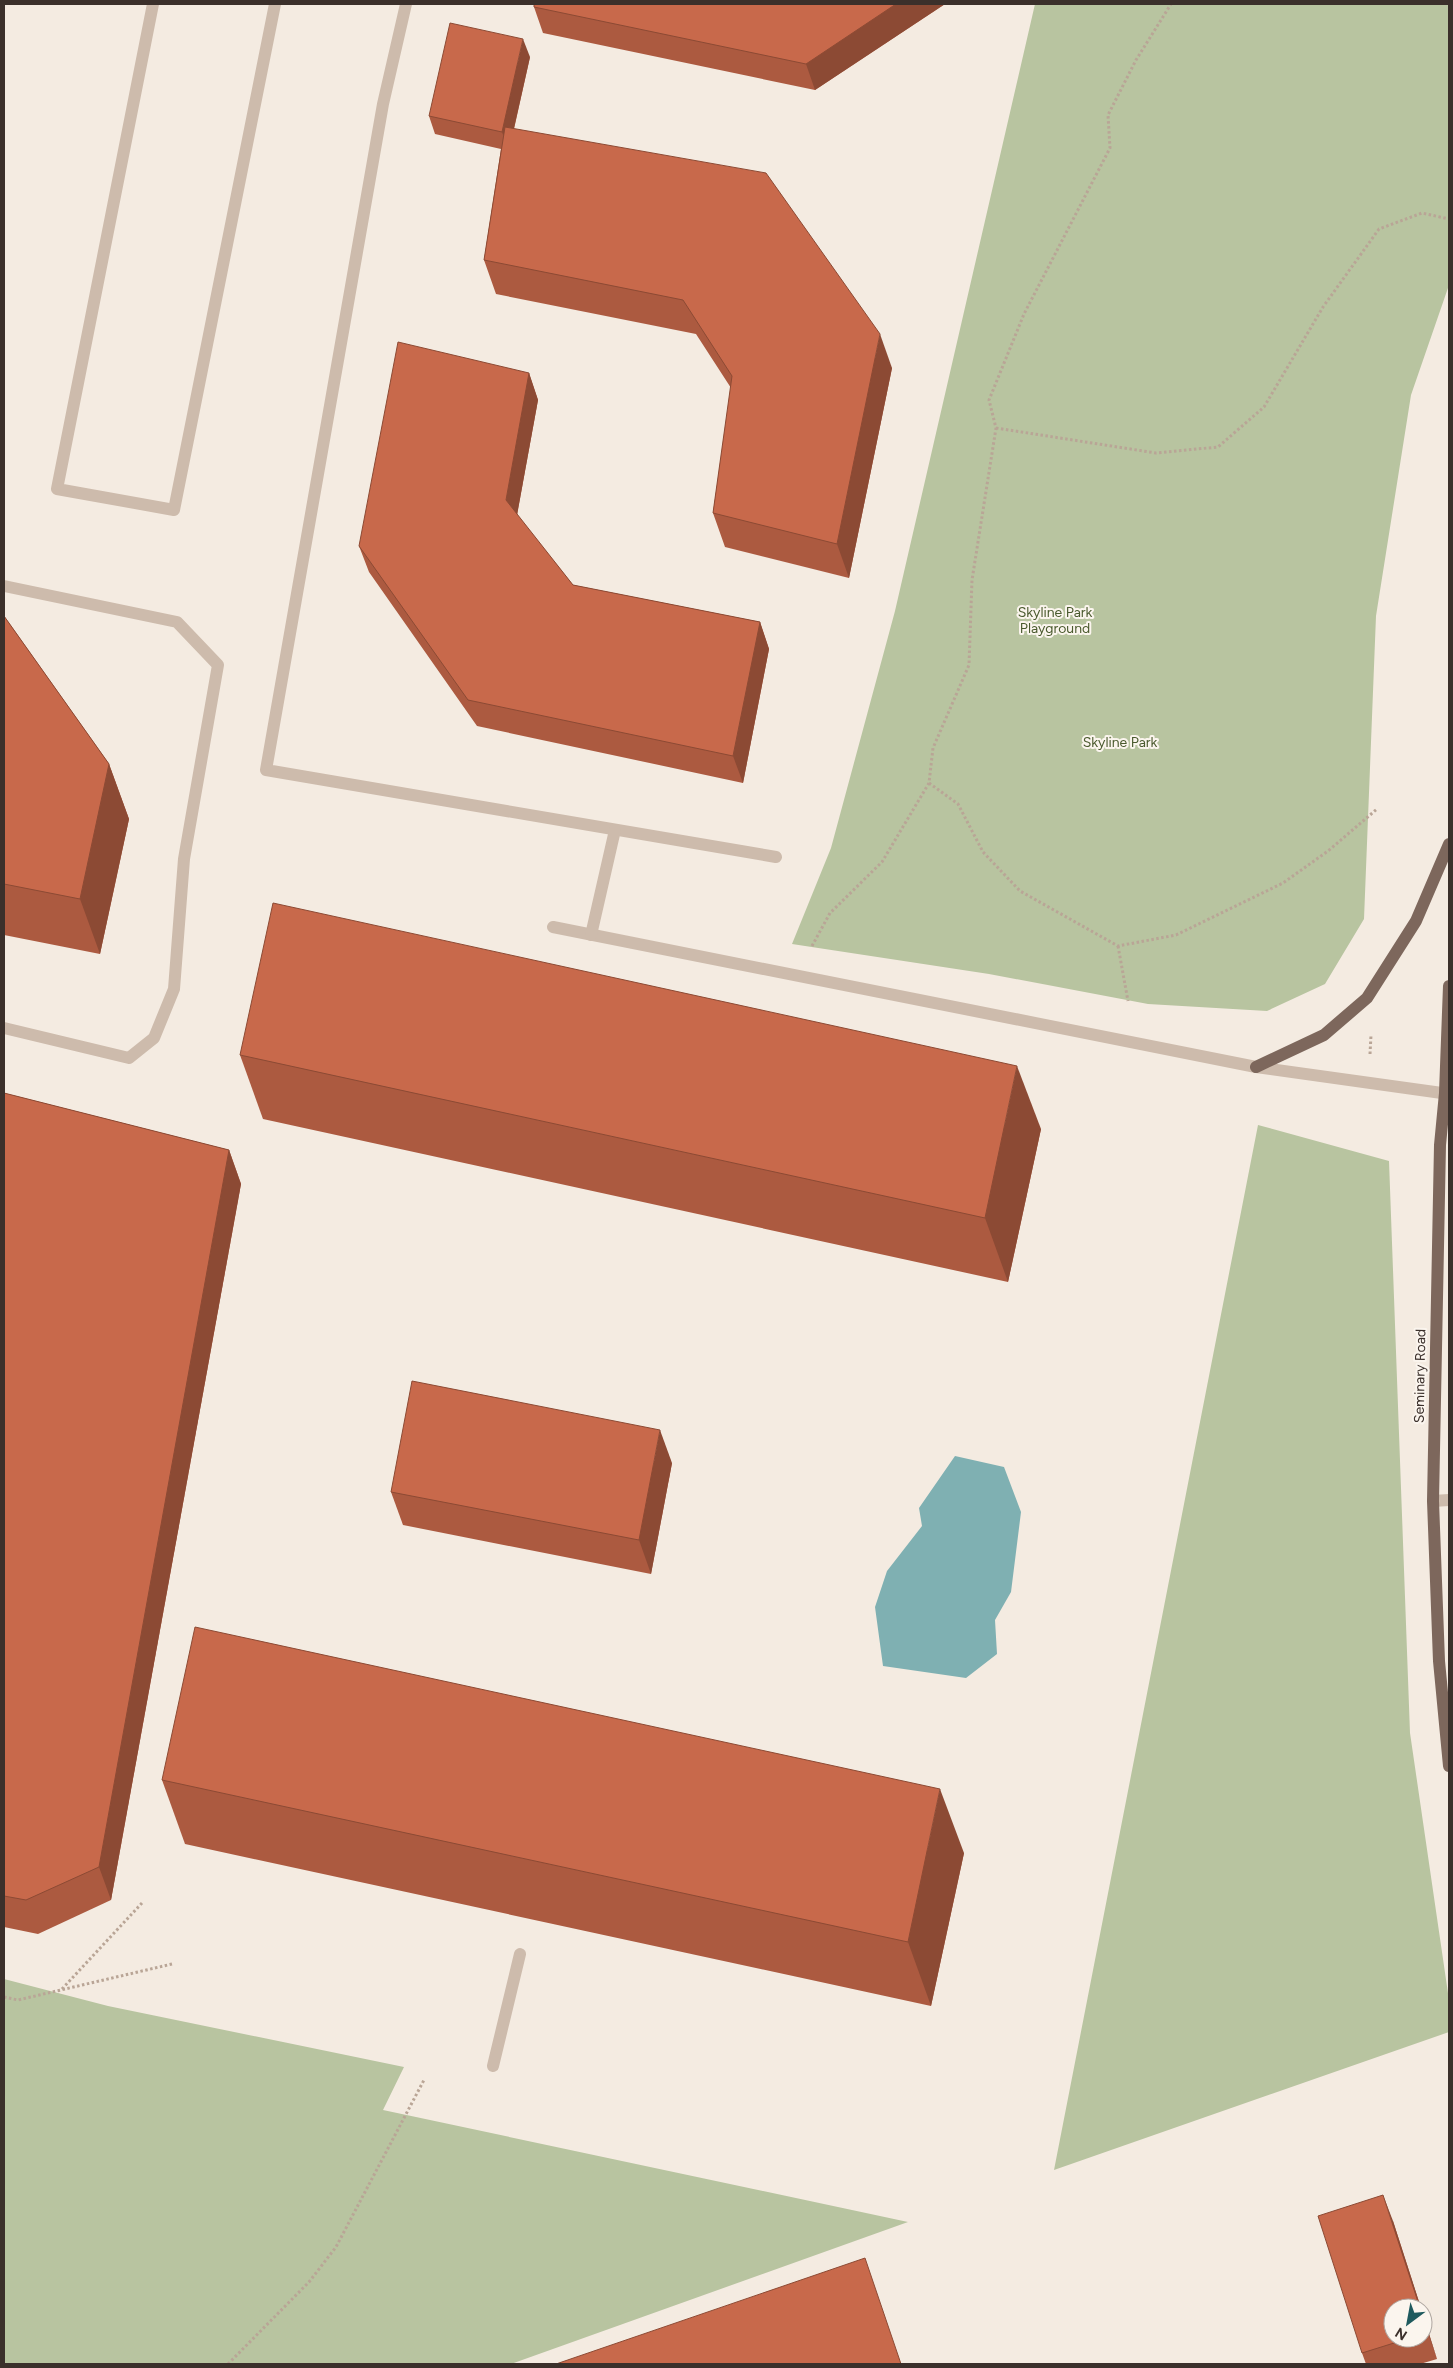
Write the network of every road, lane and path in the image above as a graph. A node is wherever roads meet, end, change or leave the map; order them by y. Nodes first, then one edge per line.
1 (153, 4) edge
2 (275, 4) edge
3 (406, 4) edge
4 (1171, 4) edge
5 (1449, 219) edge
6 (996, 428) junction
7 (4, 586) edge
8 (929, 783) junction
9 (1377, 809) dead end
10 (615, 830) junction
11 (1449, 844) edge
12 (776, 857) dead end
13 (554, 927) dead end
14 (591, 935) junction
15 (812, 946) dead end
16 (1118, 946) junction
17 (1449, 986) edge
18 (1128, 1000) dead end
19 (4, 1028) edge
20 (1371, 1032) dead end
21 (1370, 1057) dead end
22 (1256, 1067) junction
23 (1447, 1094) edge
24 (1449, 1500) edge
25 (1433, 1501) junction
26 (1449, 1766) edge
27 (142, 1903) dead end
28 (520, 1954) dead end
29 (172, 1964) dead end
30 (62, 1990) junction
31 (4, 1997) edge
32 (493, 2066) dead end
33 (424, 2080) dead end
34 (228, 2364) edge

1 - 2 street
3 - 10 street
4 - 6 path
5 - 6 path
6 - 8 path
7 - 19 street
8 - 15 path
8 - 16 path
9 - 16 path
10 - 12 street
10 - 14 street
11 - 22 main road
13 - 14 street
14 - 22 street
16 - 18 path
17 - 23 main road, Seminary Road
20 - 21 path
22 - 23 street
23 - 25 main road, Seminary Road
24 - 25 street
25 - 26 main road, Seminary Road
27 - 30 path
28 - 32 street
29 - 30 path
30 - 31 path
33 - 34 path

